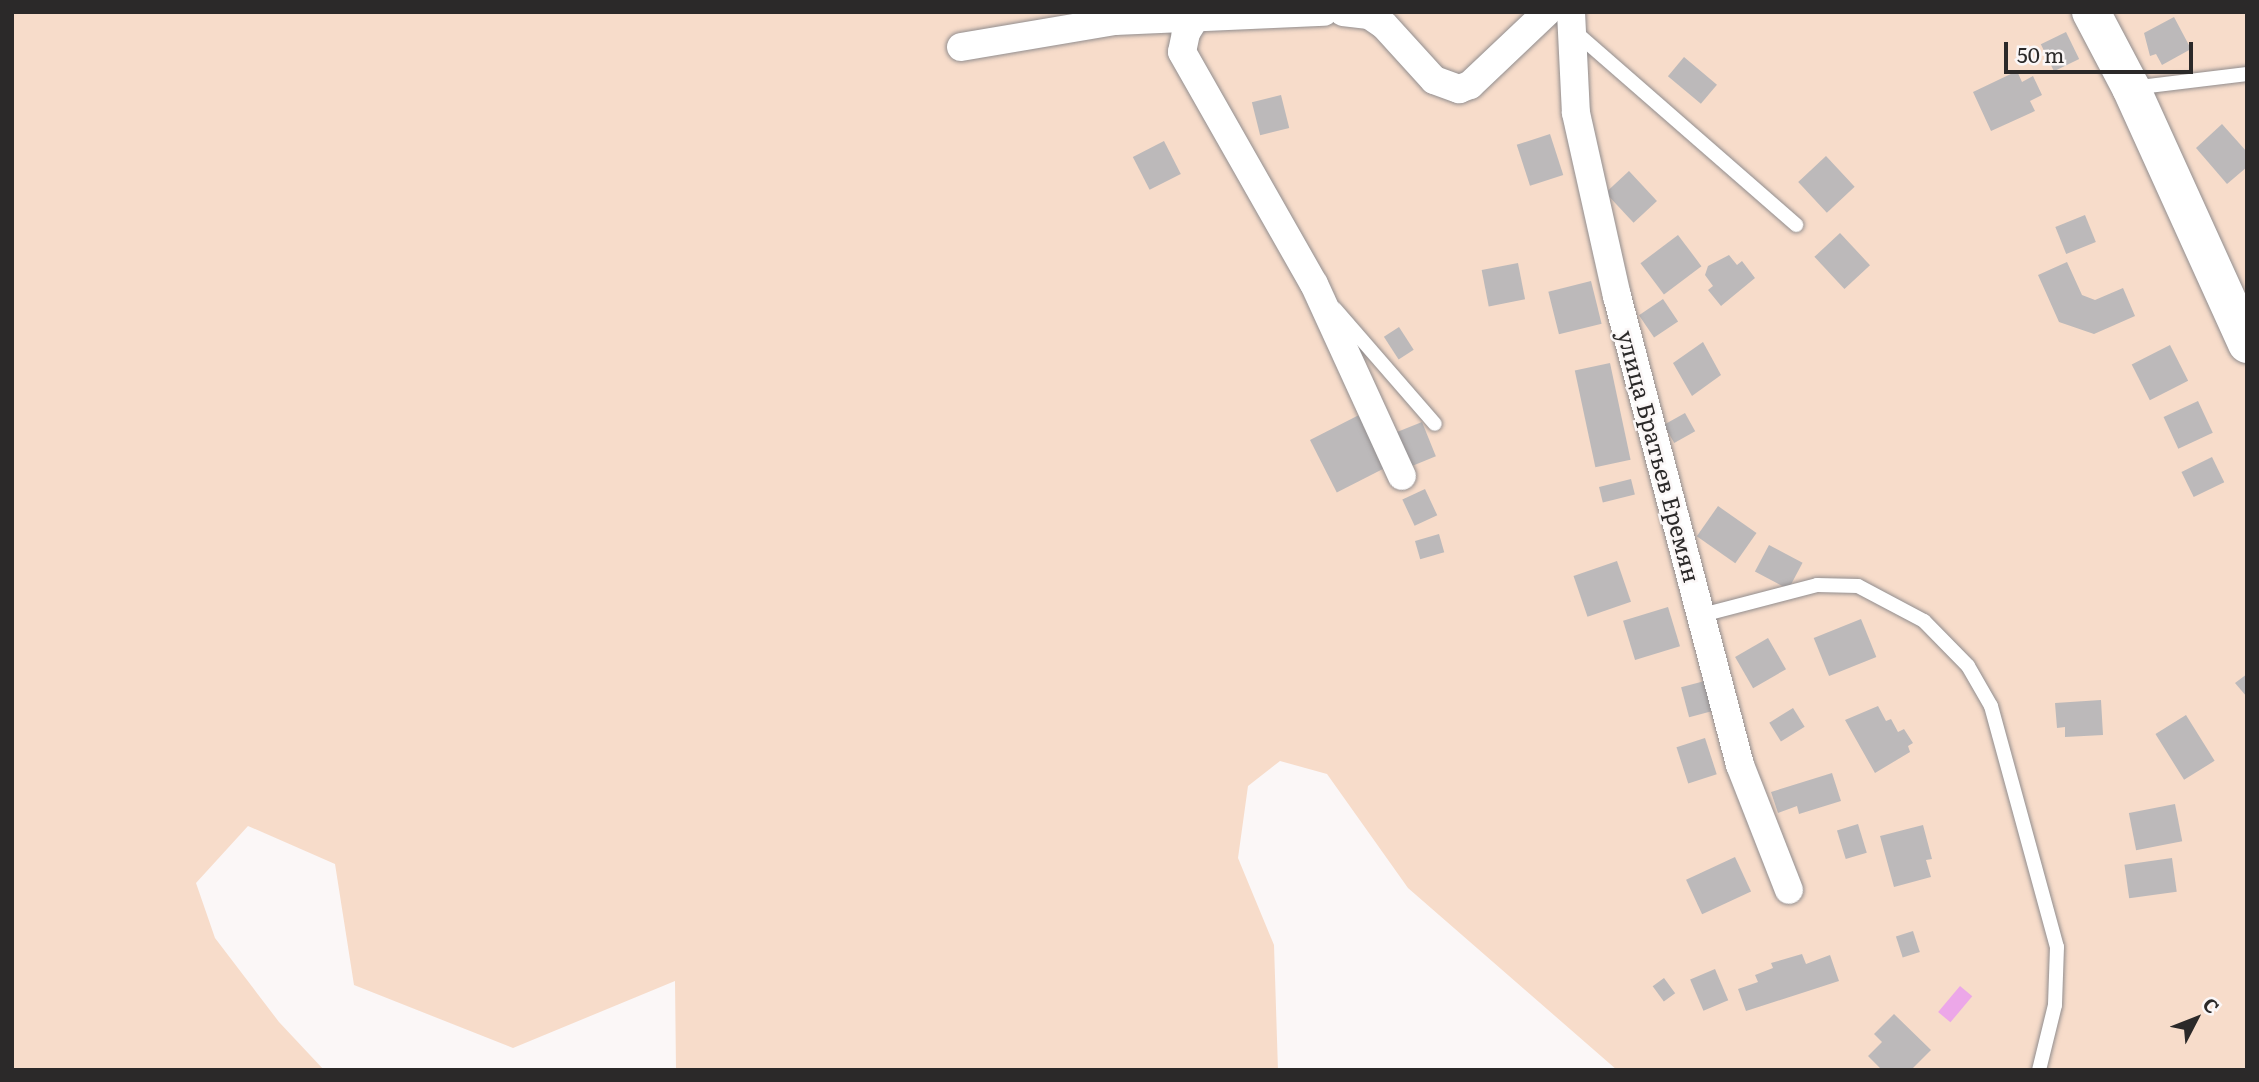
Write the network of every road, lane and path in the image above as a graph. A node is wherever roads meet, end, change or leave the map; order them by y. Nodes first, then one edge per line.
1 (1324, 12) edge
2 (1343, 12) edge
3 (1547, 12) edge
4 (2091, 12) edge
5 (1200, 13) edge
6 (1571, 20) edge
7 (961, 47) dead end
8 (2247, 74) edge
9 (2131, 88) junction
10 (1796, 225) dead end
11 (1314, 284) junction
12 (2247, 344) edge
13 (1435, 424) dead end
14 (1402, 476) dead end
15 (1702, 615) junction
16 (1789, 890) dead end
17 (2039, 1070) edge

1 - 5 street
2 - 3 street
4 - 9 street
5 - 7 street
5 - 11 street
6 - 10 lane
6 - 15 street, улица Братьев Еремян
8 - 9 lane
9 - 12 street
11 - 13 lane
11 - 14 street
15 - 16 street, улица Братьев Еремян
15 - 17 lane

